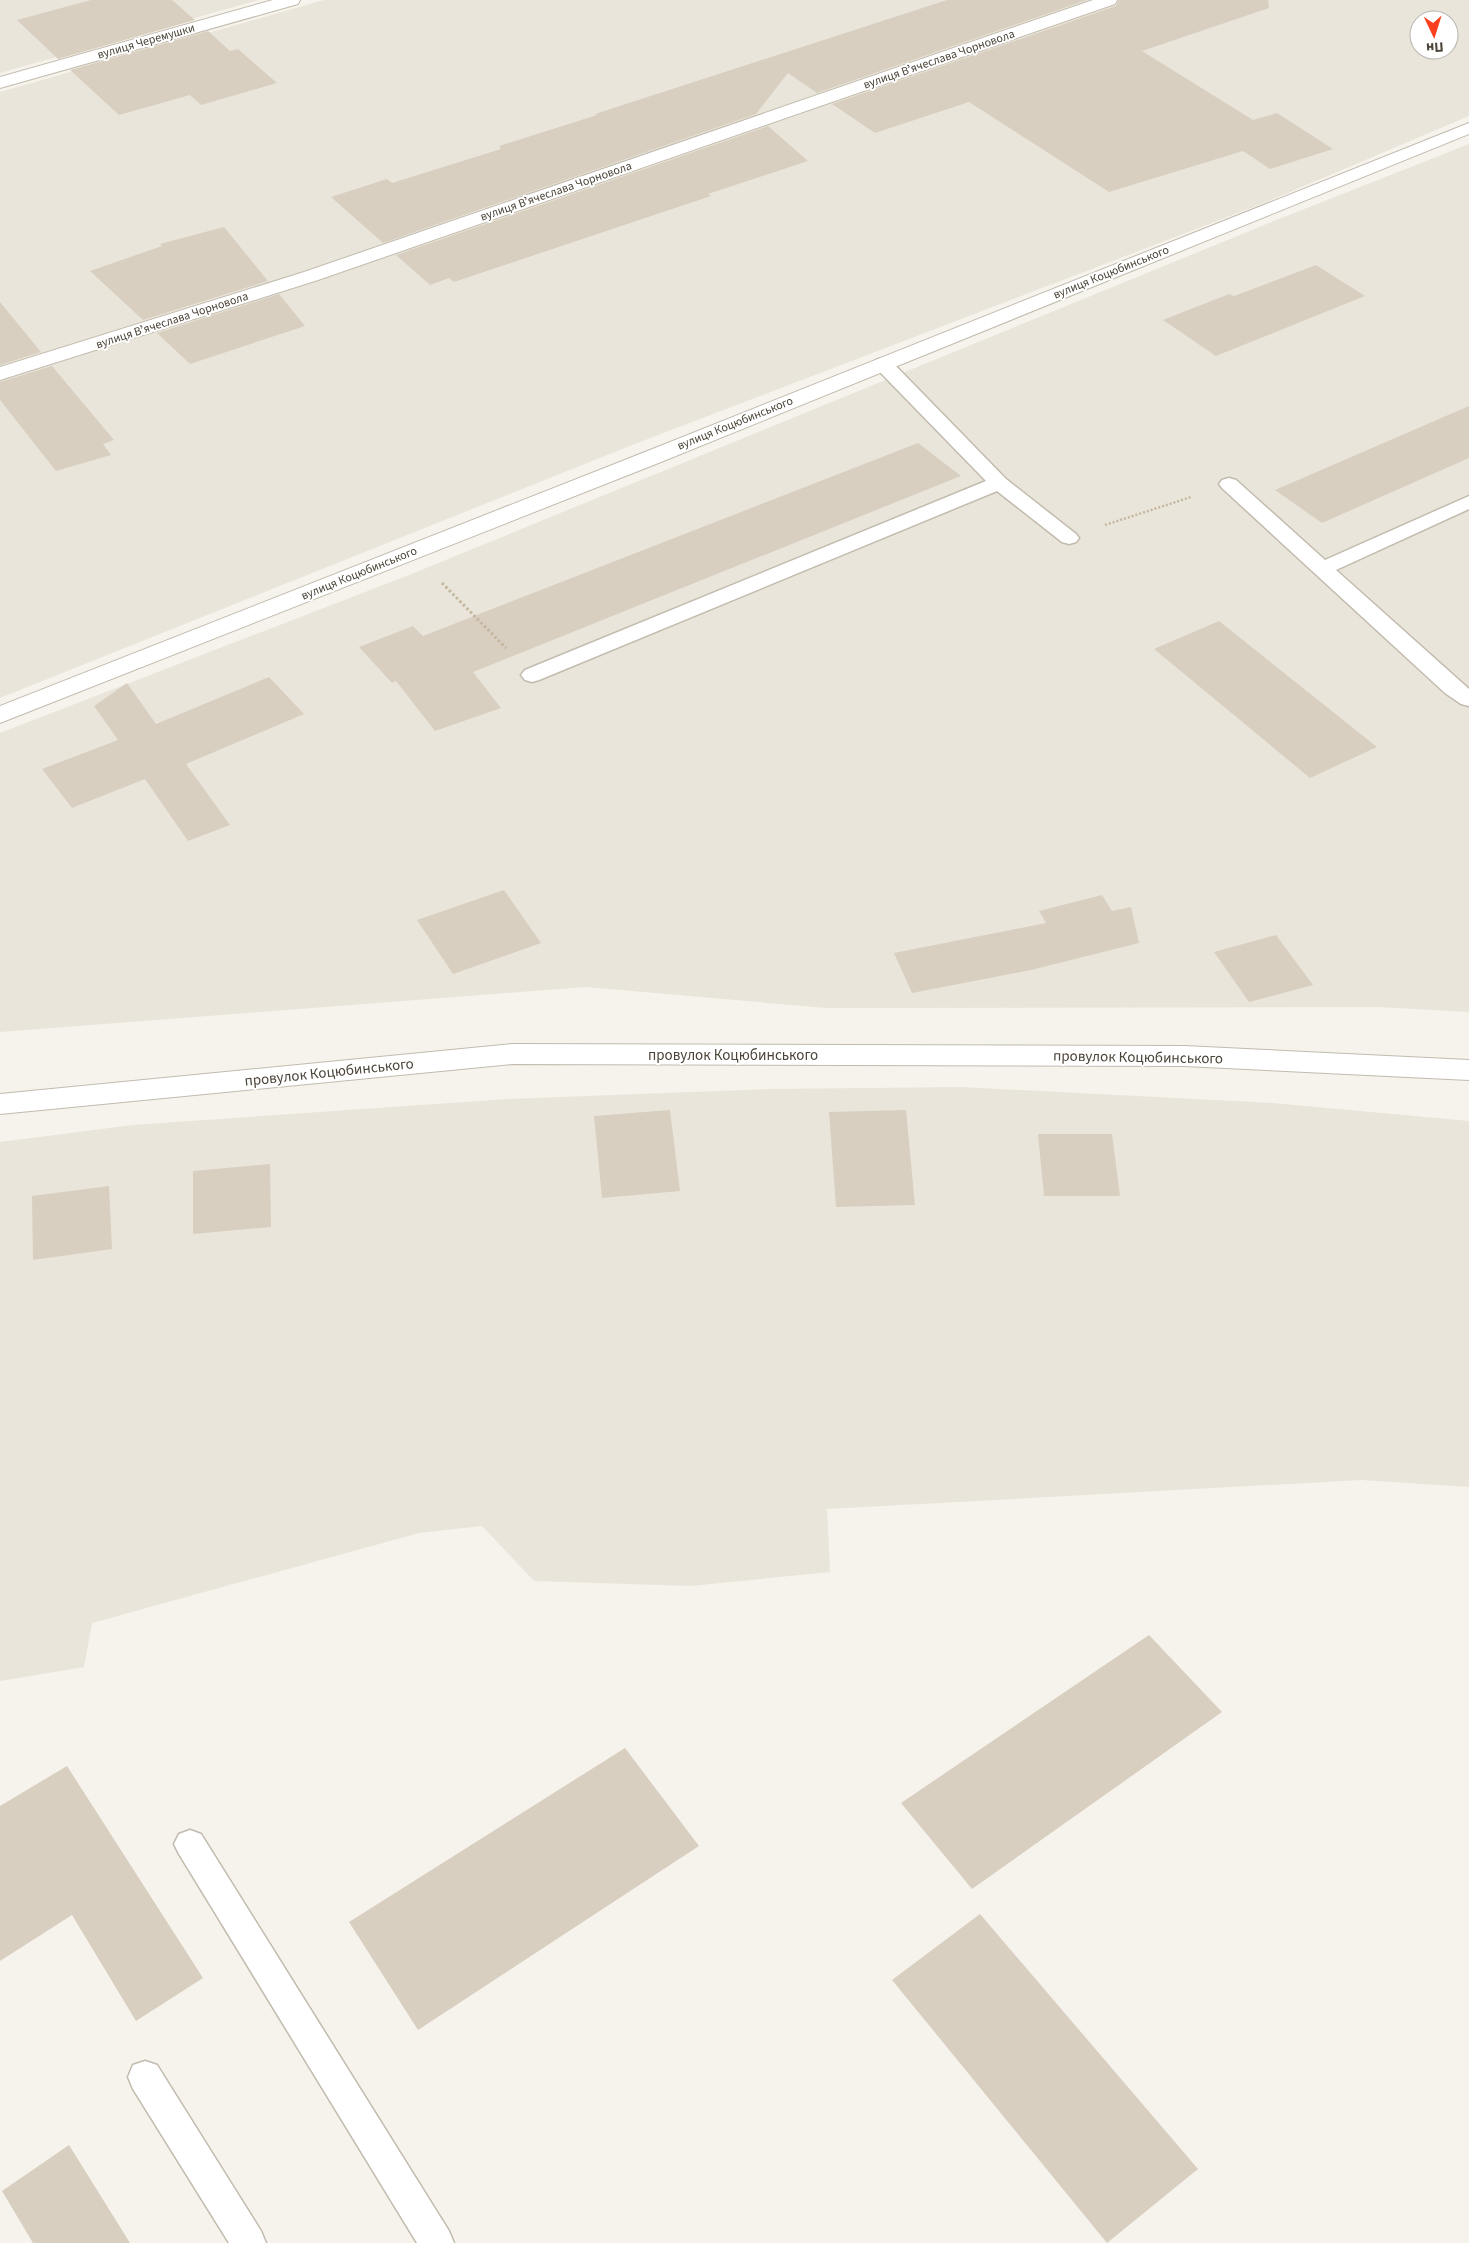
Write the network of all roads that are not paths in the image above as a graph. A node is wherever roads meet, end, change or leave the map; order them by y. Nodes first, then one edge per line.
1 (292, 0) edge
2 (1109, 0) edge
3 (0, 83) edge
4 (1469, 128) edge
5 (883, 364) junction
6 (0, 374) edge
7 (999, 483) junction
8 (1229, 484) road end
9 (1469, 502) edge
10 (1069, 538) road end
11 (1324, 568) junction
12 (532, 676) road end
13 (1469, 698) edge
14 (0, 715) edge
15 (1469, 1070) edge
16 (0, 1104) edge
17 (190, 1844) dead end
18 (145, 2078) dead end
19 (249, 2243) edge
20 (437, 2243) edge

1 - 3 street, вулиця Черемушки
2 - 6 street, вулиця Вʼячеслава Чорновола
4 - 5 street, вулиця Коцюбинського
5 - 7 lane
5 - 14 street, вулиця Коцюбинського
7 - 10 lane
7 - 12 lane
8 - 11 lane
9 - 11 lane
11 - 13 lane
15 - 16 street, провулок Коцюбинського
17 - 20 lane
18 - 19 lane

